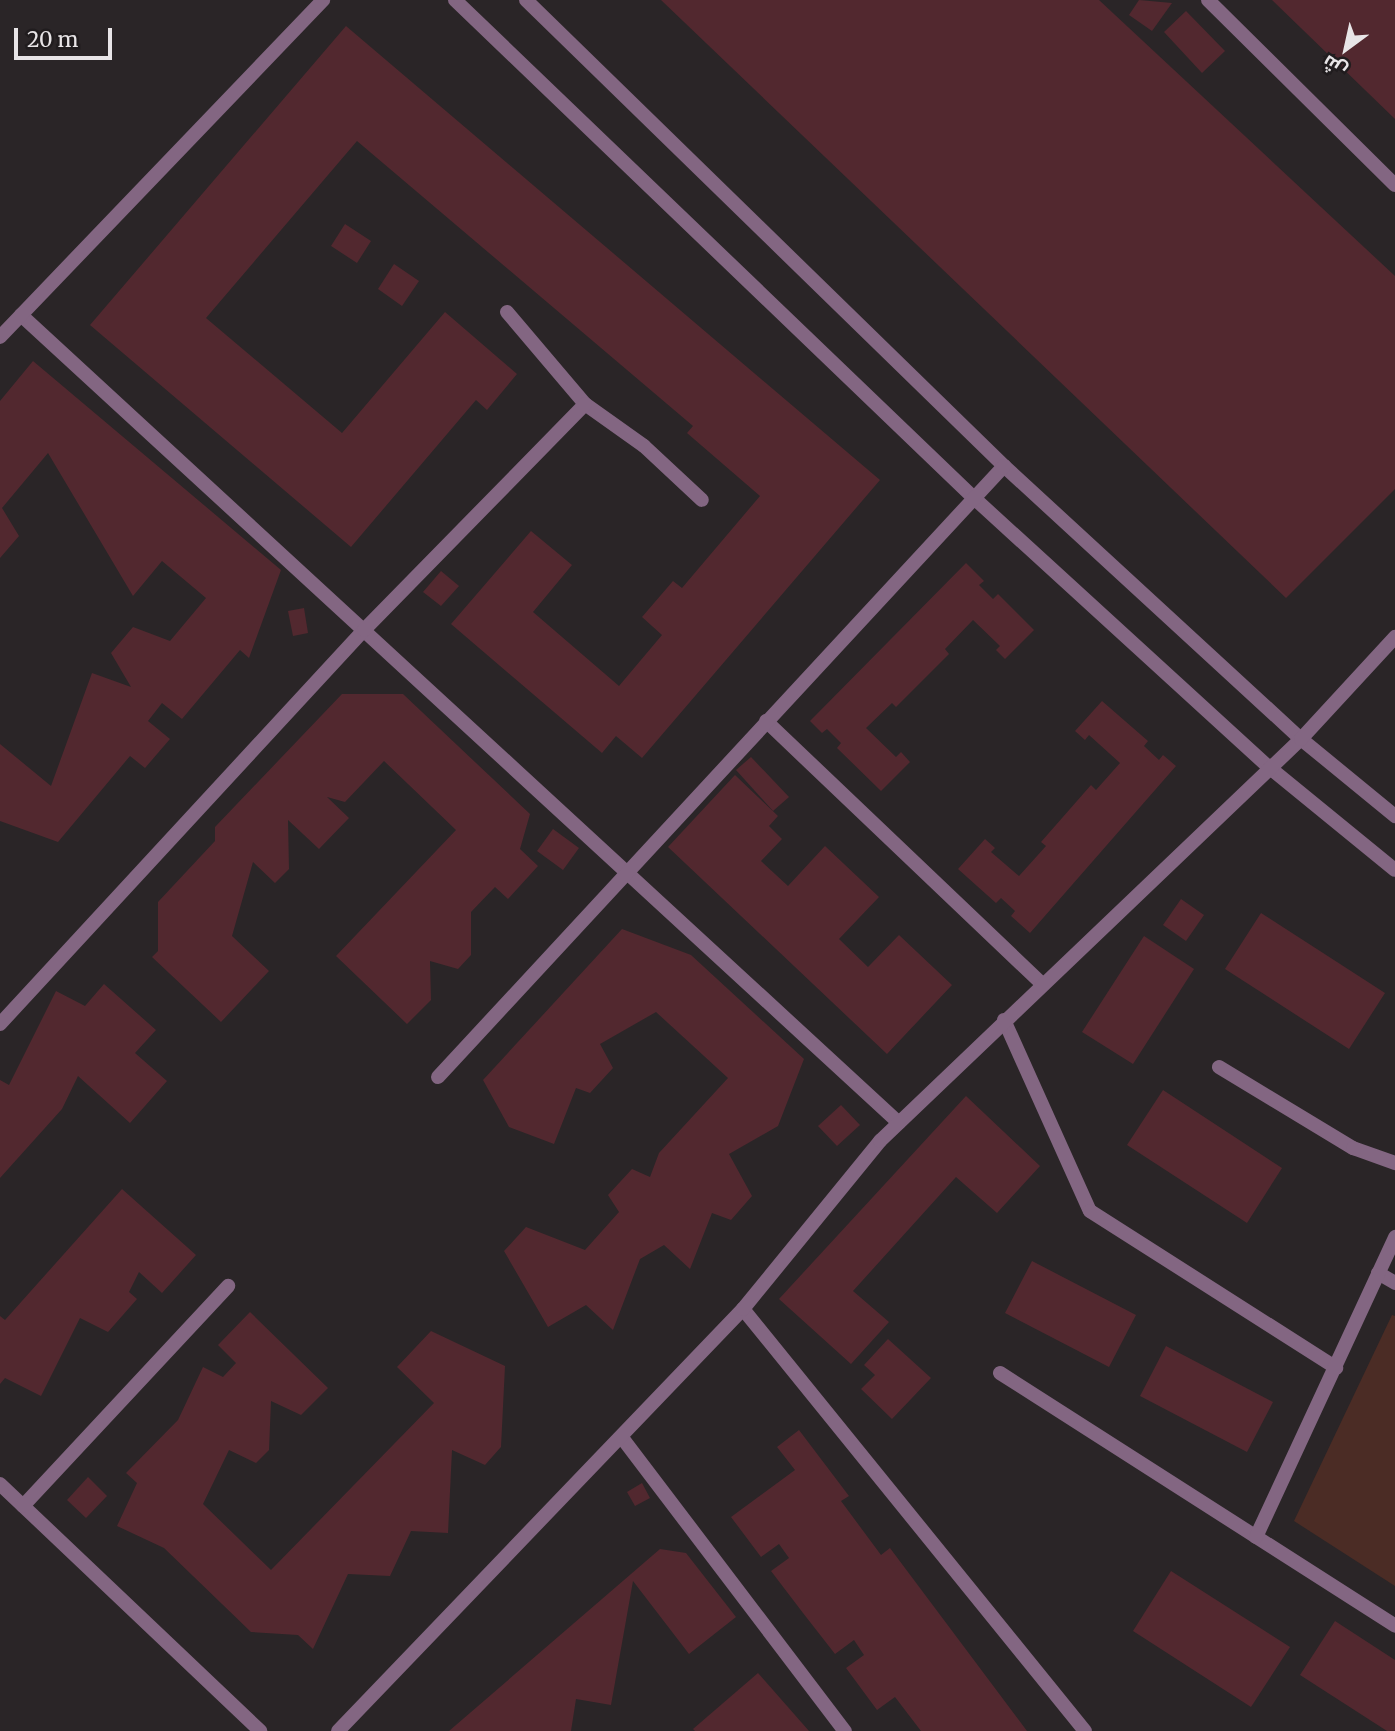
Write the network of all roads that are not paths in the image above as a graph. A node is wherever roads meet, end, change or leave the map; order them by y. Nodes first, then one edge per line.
1 (323, 0) edge
2 (455, 0) edge
3 (526, 0) edge
4 (1208, 0) edge
5 (1395, 186) edge
6 (507, 313) dead end
7 (21, 315) junction
8 (0, 337) edge
9 (585, 404) junction
10 (1004, 466) junction
11 (974, 498) junction
12 (702, 500) dead end
13 (363, 630) junction
14 (1395, 637) edge
15 (766, 722) junction
16 (1301, 739) junction
17 (1270, 768) junction
18 (1395, 816) edge
19 (1395, 870) edge
20 (626, 872) junction
21 (1042, 984) junction
22 (1004, 1020) junction
23 (0, 1024) edge
24 (1219, 1066) dead end
25 (438, 1077) dead end
26 (899, 1123) junction
27 (1395, 1163) edge
28 (1395, 1237) edge
29 (1378, 1273) junction
30 (1395, 1283) edge
31 (228, 1286) dead end
32 (743, 1309) junction
33 (1336, 1368) junction
34 (1000, 1373) dead end
35 (623, 1438) junction
36 (0, 1484) edge
37 (23, 1506) junction
38 (1256, 1537) junction
39 (1395, 1626) edge
40 (260, 1731) edge
41 (338, 1731) edge
42 (845, 1731) edge
43 (1086, 1731) edge

1 - 7 street
2 - 11 street
3 - 10 street
4 - 5 street
6 - 9 street
7 - 8 street
7 - 13 street
9 - 12 street
9 - 13 street
10 - 11 street
10 - 16 street
11 - 15 street
11 - 17 street
13 - 20 street
13 - 23 street
14 - 16 street
15 - 20 street
15 - 21 street
16 - 17 street
16 - 18 street
17 - 19 street
17 - 21 street
20 - 25 street
20 - 26 street
21 - 22 street
22 - 26 street
22 - 33 street
24 - 27 street
26 - 32 street
28 - 29 street
29 - 30 street
29 - 33 street
31 - 37 street
32 - 35 street
32 - 43 street
33 - 38 street
34 - 38 street
35 - 41 street
35 - 42 street
36 - 37 street
37 - 40 street
38 - 39 street

